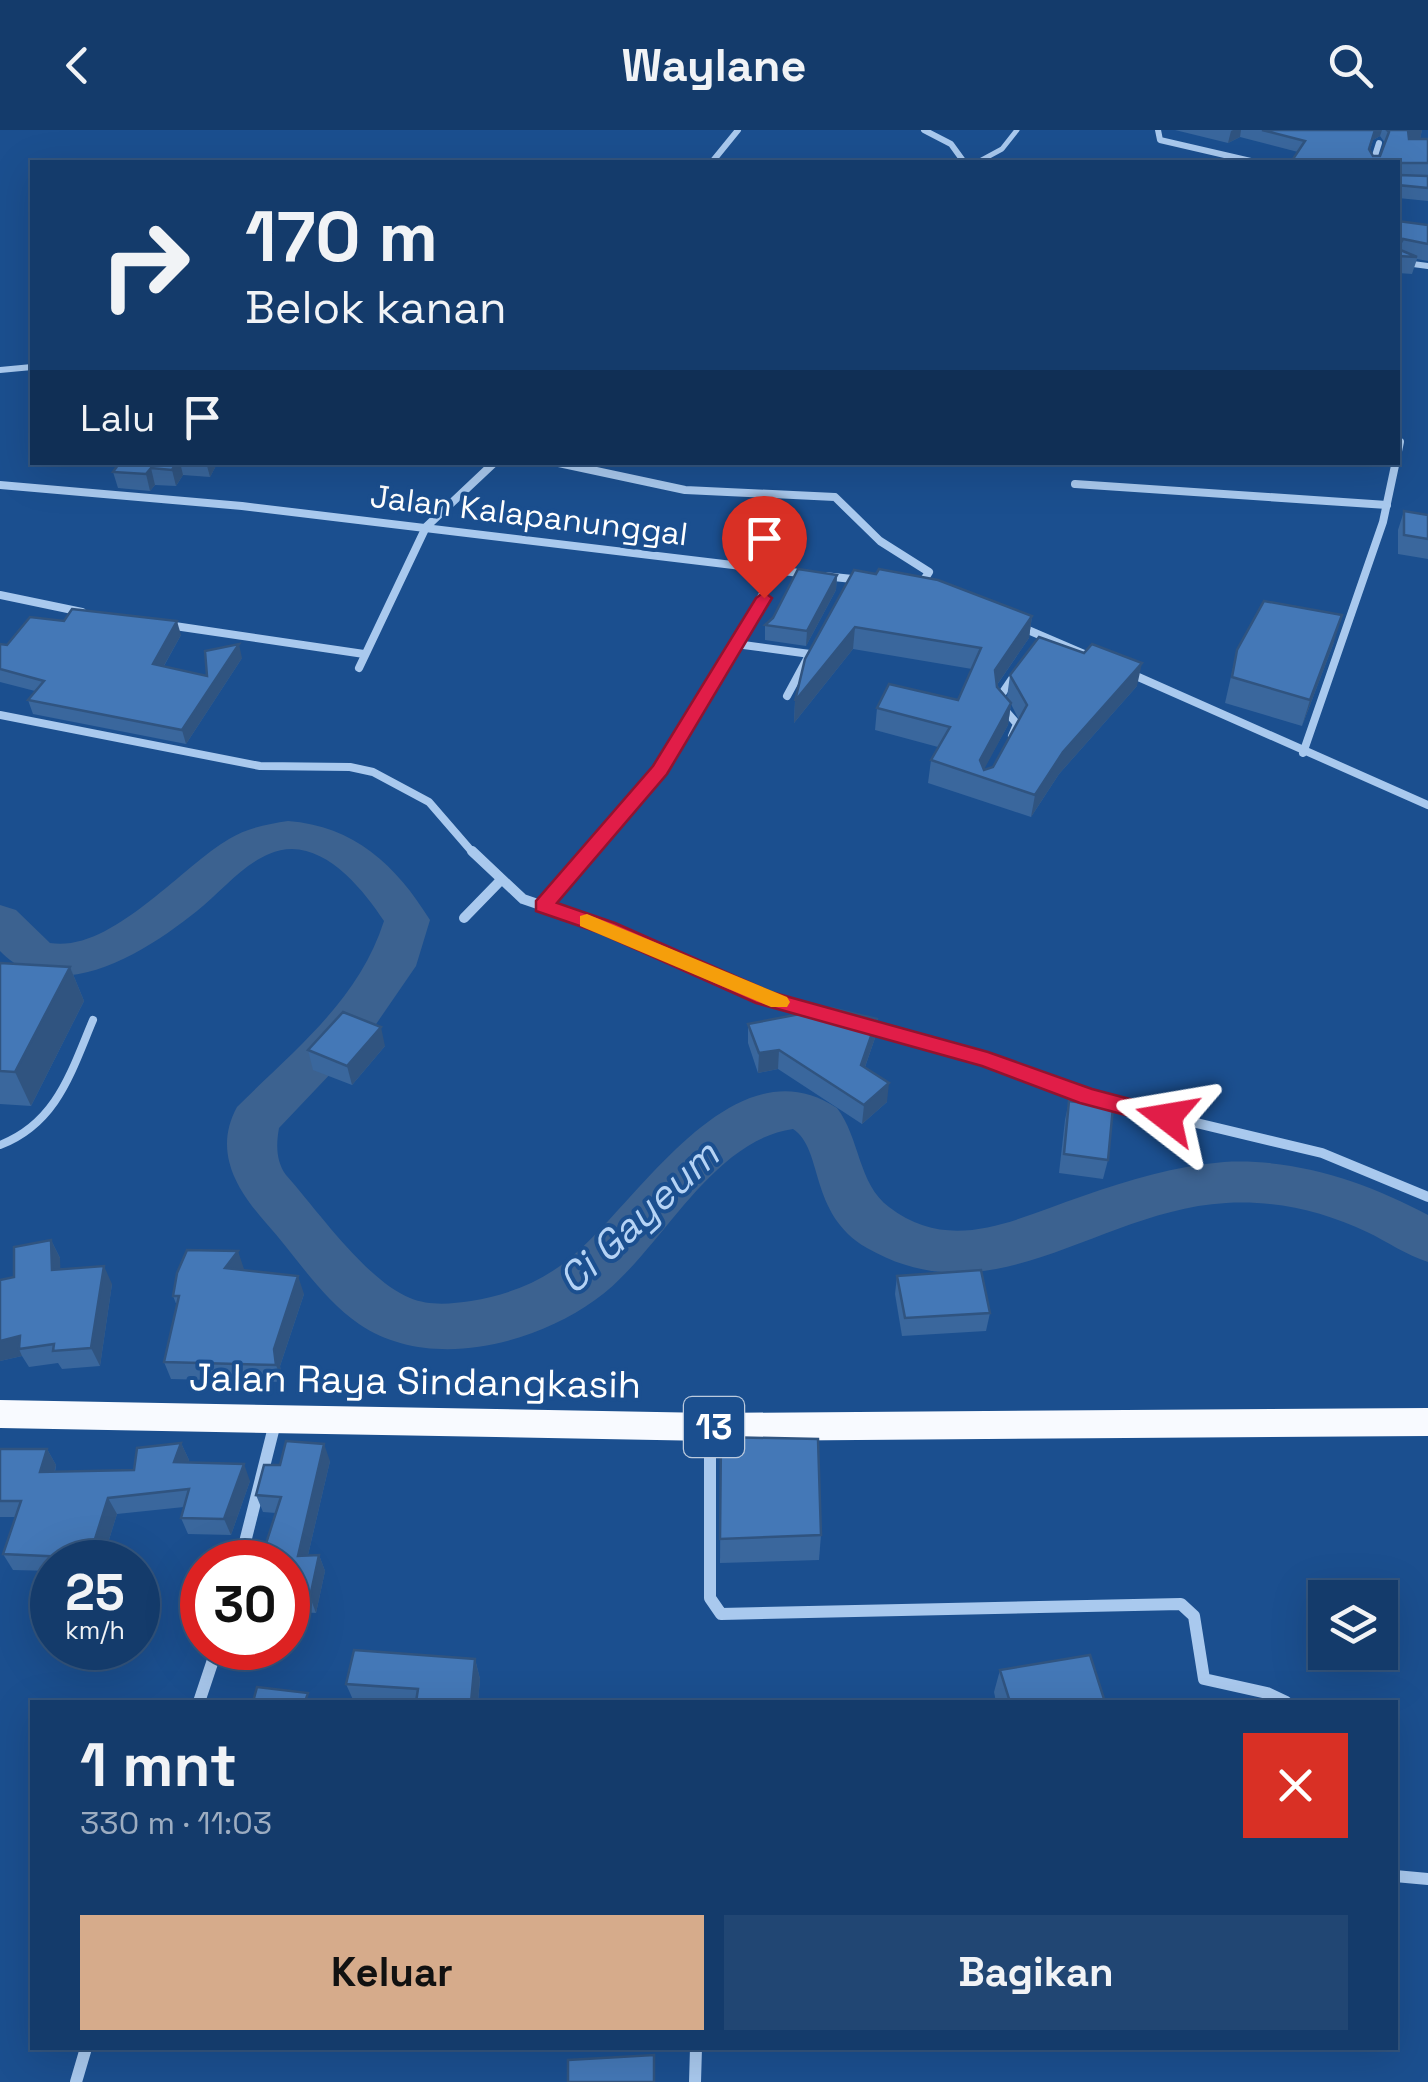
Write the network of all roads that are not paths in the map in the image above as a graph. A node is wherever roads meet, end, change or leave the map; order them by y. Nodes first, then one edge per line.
1 (738, 130) edge
2 (924, 130) edge
3 (1017, 130) edge
4 (1158, 130) edge
5 (1379, 143) edge
6 (714, 160) edge
7 (963, 160) edge
8 (982, 160) edge
9 (1246, 160) edge
10 (1374, 160) edge
11 (1400, 262) edge
12 (1428, 266) edge
13 (30, 367) edge
14 (0, 370) edge
15 (1400, 414) edge
16 (1400, 447) edge
17 (492, 465) edge
18 (568, 465) edge
19 (1396, 465) edge
20 (1074, 484) dead end
21 (0, 485) edge
22 (1387, 506) junction
23 (426, 528) junction
24 (777, 570) junction
25 (851, 579) junction
26 (866, 581) edge
27 (935, 592) edge
28 (843, 594) edge
29 (0, 595) edge
30 (87, 613) edge
31 (160, 624) edge
32 (1014, 624) edge
33 (1044, 636) junction
34 (818, 639) edge
35 (736, 644) junction
36 (1034, 649) edge
37 (364, 654) junction
38 (810, 654) junction
39 (1100, 660) edge
40 (1025, 661) edge
41 (359, 668) dead end
42 (1117, 668) edge
43 (787, 696) dead end
44 (0, 715) edge
45 (1008, 743) edge
46 (1303, 753) junction
47 (1428, 805) edge
48 (500, 880) junction
49 (543, 906) junction
50 (464, 918) dead end
51 (837, 1019) edge
52 (93, 1020) dead end
53 (856, 1024) edge
54 (0, 1146) edge
55 (1428, 1197) edge
56 (0, 1414) edge
57 (276, 1422) junction
58 (1428, 1422) edge
59 (710, 1428) junction
60 (246, 1540) edge
61 (210, 1670) edge
62 (200, 1700) edge
63 (1283, 1700) edge
64 (1398, 1876) edge
65 (1428, 1879) edge
66 (85, 2050) edge
67 (696, 2050) edge
68 (76, 2082) edge
69 (695, 2082) edge

1 - 6 street
2 - 7 street
3 - 8 lane
4 - 9 street
5 - 10 street
11 - 12 street
13 - 14 street
15 - 16 street
17 - 23 street
18 - 27 street
19 - 22 street
20 - 22 street
21 - 23 street, Jalan Kalapanunggal
22 - 46 street
23 - 24 street, Jalan Kalapanunggal
23 - 37 street
24 - 25 street, Jalan Kalapanunggal
24 - 35 street
25 - 26 street, Jalan Kalapanunggal
25 - 28 street
29 - 30 street
31 - 37 street
32 - 33 street
33 - 36 street
33 - 39 street
34 - 38 street
35 - 38 street
35 - 49 street
37 - 41 street
38 - 43 street
40 - 45 street
42 - 46 street
44 - 48 street
46 - 47 street
48 - 49 street
48 - 50 street
49 - 51 street
52 - 54 lane
53 - 55 street
56 - 57 highway, Jalan Raya Sindangkasih / 13
57 - 59 highway, Jalan Raya Sindangkasih / 13
57 - 60 street
58 - 59 highway, Jalan Raya Sindangkasih / 13
59 - 63 street
61 - 62 street
64 - 65 street
66 - 68 street
67 - 69 street

